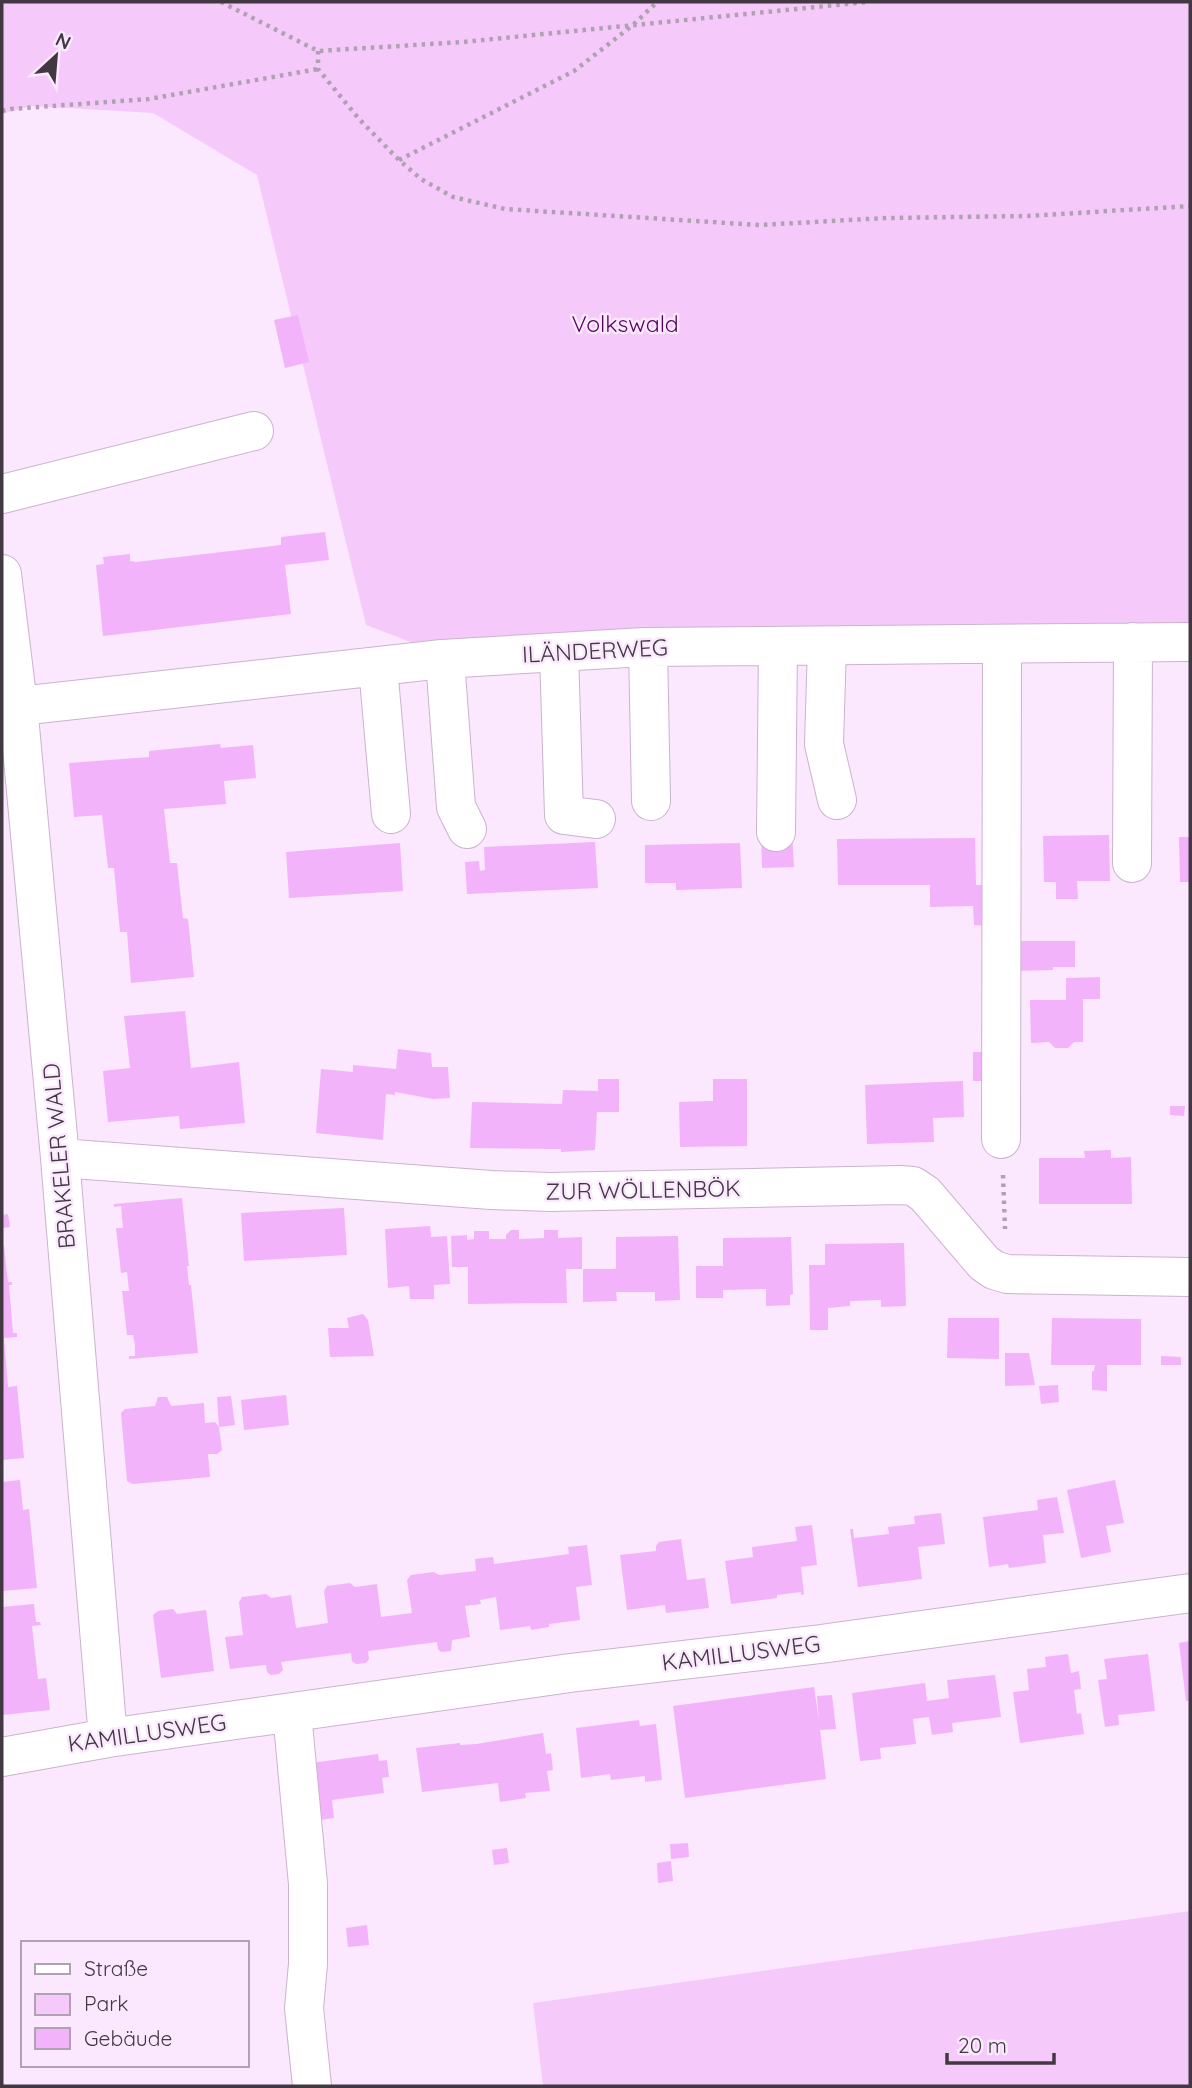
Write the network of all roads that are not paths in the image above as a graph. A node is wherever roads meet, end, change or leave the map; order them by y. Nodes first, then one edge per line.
1 (254, 430) dead end
2 (2, 494) edge
3 (2, 574) edge
4 (1133, 642) junction
5 (1190, 642) edge
6 (1002, 644) junction
7 (778, 646) junction
8 (827, 646) junction
9 (648, 647) junction
10 (559, 652) junction
11 (445, 660) junction
12 (378, 667) junction
13 (10, 707) edge
14 (837, 800) dead end
15 (651, 801) dead end
16 (391, 814) dead end
17 (596, 819) dead end
18 (467, 829) dead end
19 (775, 832) dead end
20 (1132, 863) dead end
21 (1001, 1139) road end
22 (60, 1158) junction
23 (1190, 1277) edge
24 (1190, 1593) edge
25 (292, 1713) junction
26 (108, 1738) junction
27 (2, 1756) edge
28 (312, 2086) edge

1 - 2 street
3 - 13 street, BRAKELER WALD
4 - 5 street, ILÄNDERWEG
4 - 6 street, ILÄNDERWEG
4 - 20 street
6 - 8 street, ILÄNDERWEG
6 - 21 street
7 - 8 street, ILÄNDERWEG
7 - 9 street, ILÄNDERWEG
7 - 19 street
8 - 14 street
9 - 10 street, ILÄNDERWEG
9 - 15 street
10 - 11 street, ILÄNDERWEG
10 - 17 street
11 - 12 street, ILÄNDERWEG
11 - 18 street
12 - 13 street, ILÄNDERWEG
12 - 16 street
13 - 22 street, BRAKELER WALD
22 - 23 street, ZUR WÖLLENBÖK
22 - 26 street, BRAKELER WALD
24 - 25 street, KAMILLUSWEG
25 - 26 street, KAMILLUSWEG
25 - 28 street
26 - 27 street, KAMILLUSWEG

